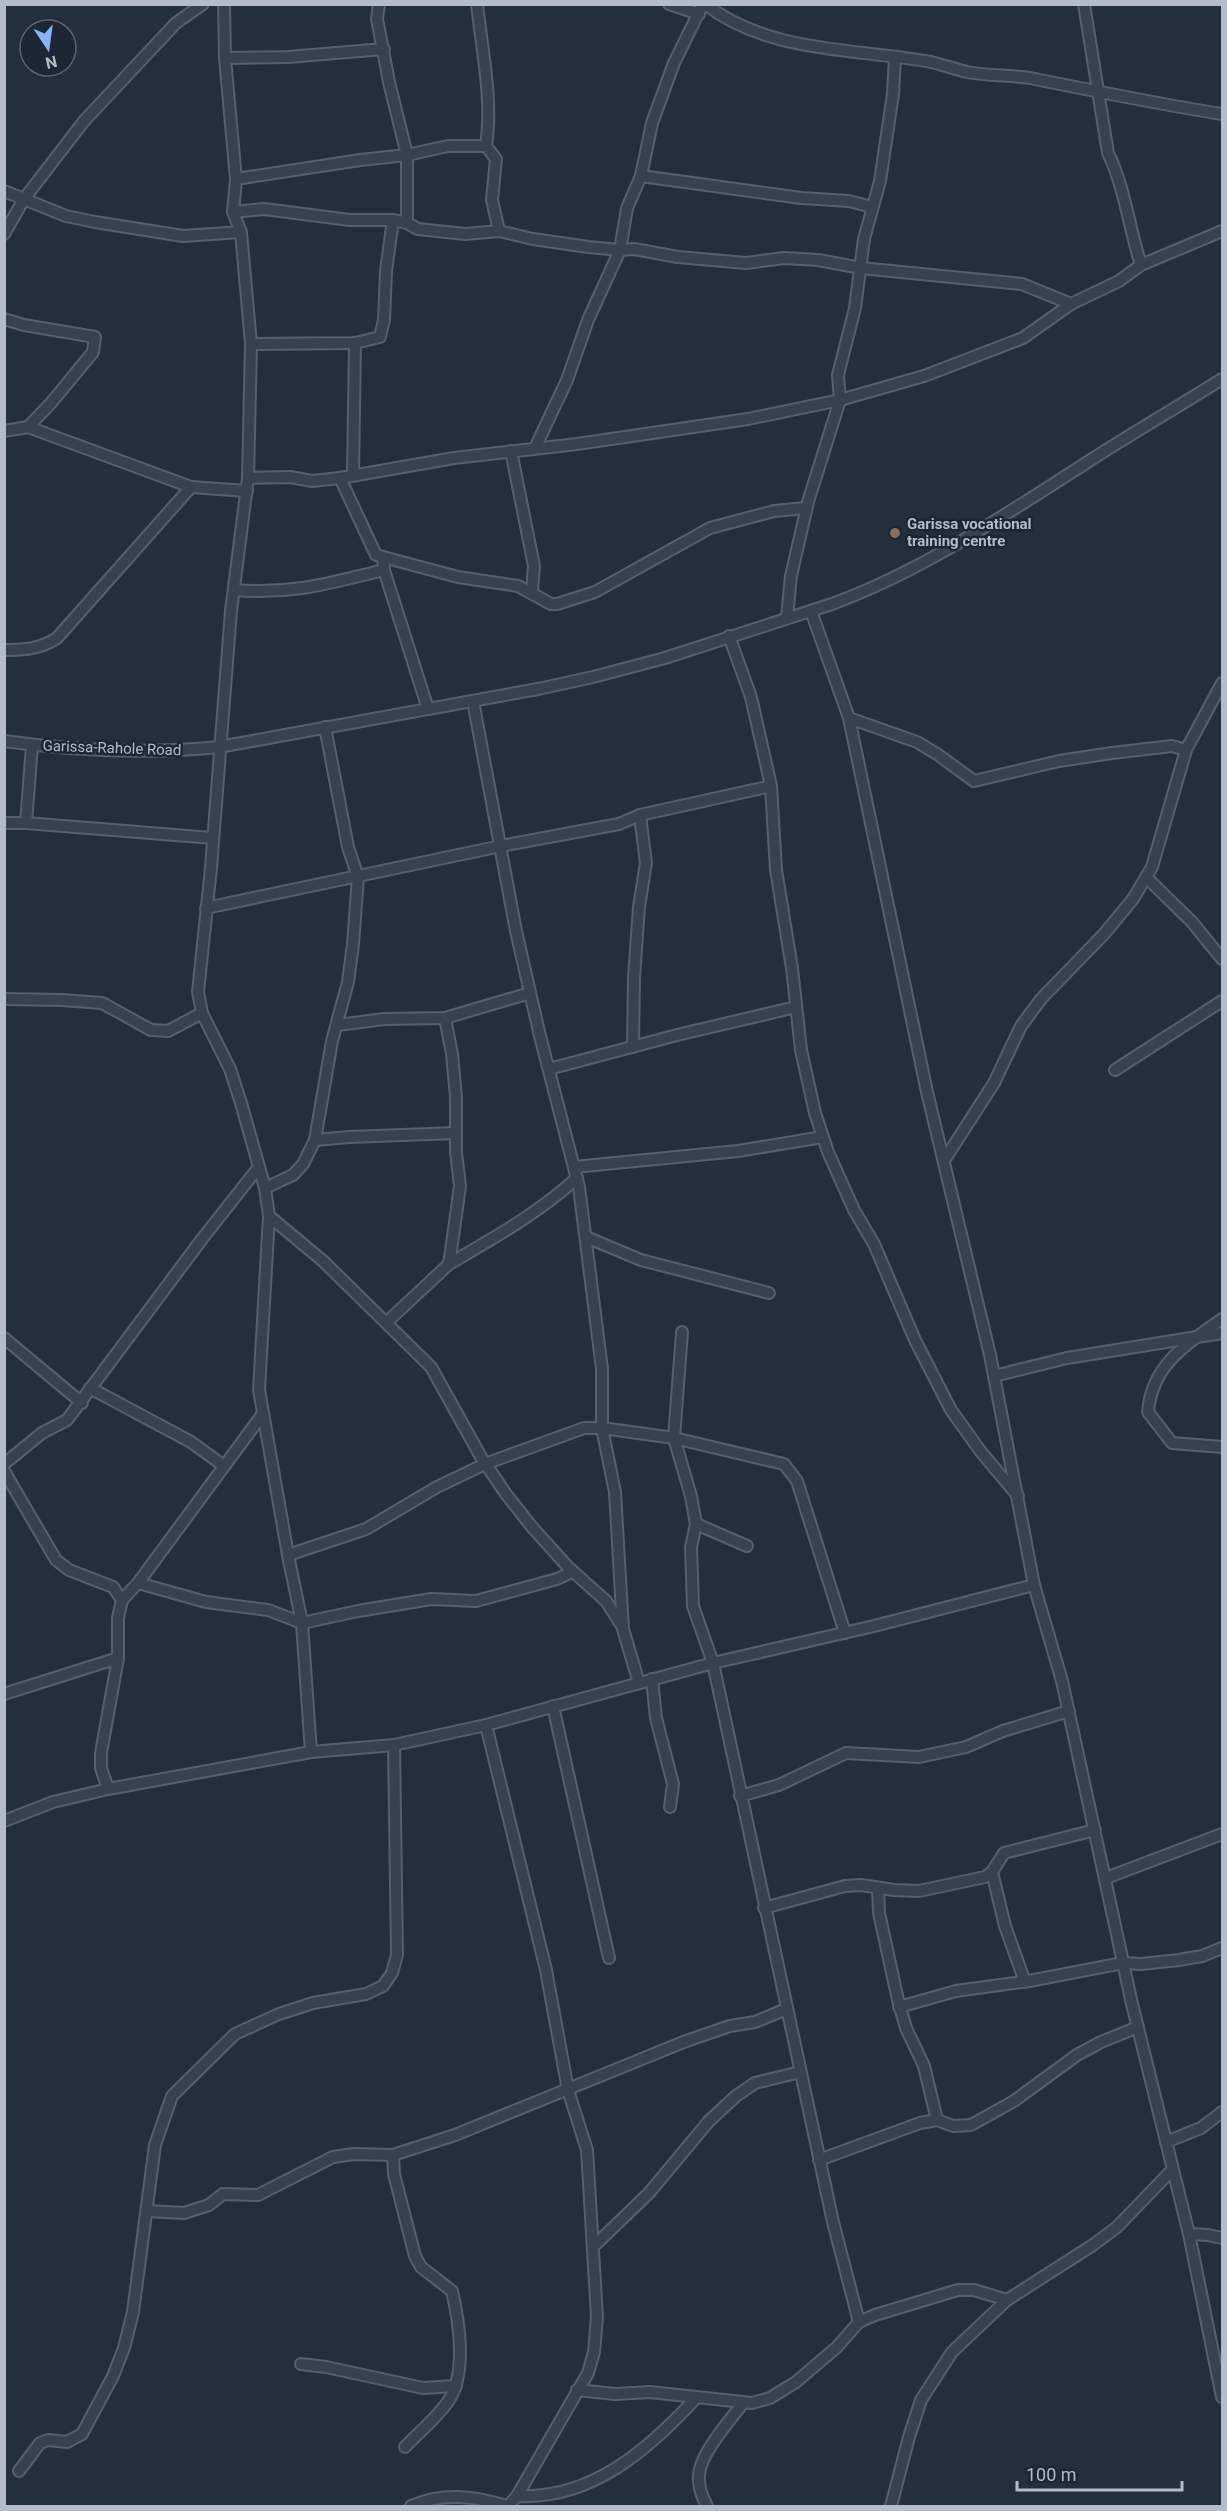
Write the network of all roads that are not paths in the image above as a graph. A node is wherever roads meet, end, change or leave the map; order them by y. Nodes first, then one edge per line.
1 (203, 4) edge
2 (224, 4) edge
3 (379, 4) edge
4 (477, 4) edge
5 (669, 4) edge
6 (1084, 4) edge
7 (702, 8) edge
8 (384, 49) junction
9 (895, 57) junction
10 (225, 58) junction
11 (1098, 93) junction
12 (1222, 114) edge
13 (486, 147) junction
14 (407, 155) junction
15 (641, 176) junction
16 (236, 179) junction
17 (4, 191) edge
18 (24, 199) junction
19 (872, 207) junction
20 (233, 212) junction
21 (393, 220) junction
22 (407, 223) junction
23 (499, 231) junction
24 (1222, 231) edge
25 (241, 232) junction
26 (4, 234) edge
27 (620, 250) junction
28 (1141, 265) junction
29 (861, 268) junction
30 (1071, 304) junction
31 (4, 319) edge
32 (355, 343) junction
33 (251, 344) junction
34 (1222, 379) edge
35 (840, 400) junction
36 (28, 427) junction
37 (4, 431) edge
38 (536, 448) junction
39 (511, 451) junction
40 (353, 475) junction
41 (248, 478) junction
42 (340, 478) junction
43 (191, 487) junction
44 (247, 491) junction
45 (806, 508) junction
46 (383, 557) junction
47 (384, 570) junction
48 (234, 590) junction
49 (532, 591) junction
50 (812, 611) junction
51 (787, 617) junction
52 (729, 636) junction
53 (4, 650) edge
54 (1222, 683) edge
55 (473, 701) junction
56 (428, 709) junction
57 (849, 718) junction
58 (324, 727) junction
59 (4, 741) edge
60 (32, 745) junction
61 (219, 747) junction
62 (1186, 750) junction
63 (771, 786) junction
64 (640, 815) junction
65 (4, 823) edge
66 (26, 823) junction
67 (212, 838) junction
68 (501, 846) junction
69 (1146, 877) junction
70 (358, 878) junction
71 (206, 908) junction
72 (1222, 959) edge
73 (530, 993) junction
74 (4, 999) edge
75 (1222, 1001) edge
76 (796, 1007) junction
77 (202, 1013) junction
78 (445, 1018) junction
79 (338, 1025) junction
80 (633, 1047) junction
81 (549, 1070) junction
82 (1115, 1070) dead end
83 (456, 1133) junction
84 (823, 1137) junction
85 (315, 1140) junction
86 (945, 1159) junction
87 (258, 1168) junction
88 (576, 1172) junction
89 (265, 1188) junction
90 (269, 1216) junction
91 (586, 1237) junction
92 (449, 1264) junction
93 (769, 1293) dead end
94 (1222, 1319) edge
95 (387, 1322) junction
96 (682, 1332) dead end
97 (1222, 1333) edge
98 (1199, 1336) junction
99 (4, 1338) edge
100 (994, 1376) junction
101 (90, 1388) junction
102 (82, 1403) junction
103 (262, 1415) junction
104 (603, 1428) junction
105 (674, 1438) junction
106 (1222, 1447) edge
107 (4, 1464) edge
108 (485, 1464) junction
109 (224, 1466) junction
110 (4, 1471) edge
111 (1018, 1496) junction
112 (696, 1524) junction
113 (747, 1546) dead end
114 (288, 1555) junction
115 (572, 1572) junction
116 (138, 1583) junction
117 (1034, 1585) junction
118 (122, 1600) junction
119 (303, 1623) junction
120 (623, 1629) junction
121 (844, 1633) junction
122 (118, 1658) junction
123 (712, 1663) junction
124 (652, 1679) junction
125 (639, 1683) junction
126 (4, 1694) edge
127 (553, 1706) junction
128 (1069, 1712) junction
129 (486, 1725) junction
130 (394, 1745) junction
131 (311, 1752) junction
132 (108, 1789) junction
133 (741, 1796) junction
134 (670, 1807) dead end
135 (4, 1821) edge
136 (1095, 1830) junction
137 (1222, 1834) edge
138 (992, 1872) junction
139 (1106, 1878) junction
140 (878, 1887) junction
141 (764, 1908) junction
142 (1222, 1948) edge
143 (609, 1958) dead end
144 (1123, 1963) junction
145 (1025, 1982) junction
146 (899, 2007) junction
147 (786, 2009) junction
148 (1138, 2027) junction
149 (800, 2072) junction
150 (568, 2090) junction
151 (1222, 2112) edge
152 (937, 2120) junction
153 (1166, 2142) junction
154 (393, 2155) junction
155 (819, 2160) junction
156 (1172, 2170) junction
157 (147, 2211) junction
158 (1189, 2235) junction
159 (1222, 2238) edge
160 (594, 2246) junction
161 (1007, 2300) junction
162 (860, 2322) junction
163 (301, 2364) dead end
164 (456, 2386) junction
165 (577, 2390) junction
166 (1222, 2397) edge
167 (696, 2398) junction
168 (743, 2403) junction
169 (405, 2447) dead end
170 (19, 2471) dead end
171 (517, 2496) junction
172 (411, 2506) edge
173 (507, 2506) edge
174 (707, 2506) edge
175 (891, 2506) edge

1 - 18 street
2 - 10 street
3 - 8 street
4 - 13 street
5 - 7 street
6 - 11 street
7 - 9 street
7 - 15 street
8 - 10 street
8 - 14 street
9 - 11 street
9 - 19 street
10 - 16 street
11 - 12 street
11 - 28 street
13 - 14 street
13 - 23 street
14 - 16 street
14 - 22 street
15 - 19 street
15 - 27 street
16 - 20 street
17 - 18 street
18 - 25 street
18 - 26 street
19 - 29 street
20 - 21 street
20 - 25 street
21 - 22 street
21 - 32 street
22 - 23 street
23 - 27 street
24 - 28 street
25 - 33 street
27 - 29 street
27 - 38 street
28 - 30 street
29 - 30 street
29 - 35 street
30 - 35 street
31 - 36 street
32 - 33 street
32 - 40 street
33 - 41 street
34 - 50 street, Garissa-Rahole Road
35 - 38 street
35 - 45 street
36 - 37 street
36 - 43 street
38 - 39 street
39 - 40 street
39 - 49 street
40 - 42 street
41 - 42 street
41 - 44 street
42 - 46 street
43 - 44 street
43 - 53 street
44 - 48 street
45 - 49 street
45 - 51 street
46 - 47 street
46 - 49 street
47 - 48 street
47 - 56 street
48 - 61 street
50 - 51 street, Garissa-Rahole Road
50 - 57 street
51 - 52 street, Garissa-Rahole Road
52 - 55 street, Garissa-Rahole Road
52 - 63 street
54 - 62 street
55 - 56 street, Garissa-Rahole Road
55 - 68 street
56 - 58 street, Garissa-Rahole Road
57 - 62 street
57 - 86 street
58 - 61 street, Garissa-Rahole Road
58 - 70 street
59 - 60 street, Garissa-Rahole Road
60 - 61 street, Garissa-Rahole Road
60 - 66 street
61 - 67 street
62 - 69 street
63 - 64 street
63 - 76 street
64 - 68 street
64 - 80 street
65 - 66 street
66 - 67 street
67 - 71 street
68 - 70 street
68 - 73 street
69 - 72 street
69 - 86 street
70 - 71 street
70 - 79 street
71 - 77 street
73 - 78 street
73 - 81 street
74 - 77 street
75 - 82 street
76 - 80 street
76 - 84 street
77 - 87 street
78 - 79 street
78 - 83 street
79 - 85 street
80 - 81 street
81 - 88 street
83 - 85 street
83 - 92 street
84 - 88 street
84 - 111 street
85 - 89 street
86 - 100 street
87 - 89 street
87 - 101 street
88 - 91 street
88 - 92 street
89 - 90 street
90 - 95 street
90 - 103 street
91 - 93 street
91 - 104 street
92 - 95 street
94 - 98 street
95 - 108 street
96 - 105 street
97 - 98 street
98 - 100 street
98 - 106 street
99 - 102 street
100 - 111 street
101 - 102 street
101 - 109 street
102 - 107 street
103 - 109 street
103 - 114 street
104 - 105 street
104 - 108 street
104 - 120 street
105 - 112 street
105 - 121 street
108 - 114 street
108 - 115 street
109 - 116 street
110 - 118 street
111 - 117 street
112 - 113 street
112 - 123 street
114 - 119 street
115 - 119 street
115 - 120 street
116 - 118 street
116 - 119 street
117 - 121 street
117 - 128 street
118 - 122 street
119 - 131 street
120 - 125 street
121 - 123 street
122 - 126 street
122 - 132 street
123 - 124 street
123 - 133 street
124 - 125 street
124 - 134 street
125 - 127 street
127 - 129 street
127 - 143 street
128 - 133 street
128 - 136 street
129 - 130 street
129 - 150 street
130 - 131 street
130 - 157 street
131 - 132 street
132 - 135 street
133 - 141 street
136 - 138 street
136 - 139 street
137 - 139 street
138 - 140 street
138 - 145 street
139 - 144 street
140 - 141 street
140 - 146 street
141 - 147 street
142 - 144 street
144 - 145 street
144 - 148 street
145 - 146 street
146 - 152 street
147 - 149 street
147 - 150 street
148 - 152 street
148 - 153 street
149 - 155 street
149 - 160 street
150 - 154 street
150 - 160 street
151 - 153 street
152 - 155 street
153 - 156 street
154 - 157 street
154 - 164 street
155 - 162 street
156 - 158 street
156 - 161 street
157 - 170 street
158 - 159 street
158 - 166 street
160 - 165 street
161 - 162 street
161 - 175 street
162 - 168 street
163 - 164 street
164 - 169 street
165 - 167 street
165 - 171 street
167 - 168 street
167 - 171 street
168 - 174 street
171 - 173 street
172 - 173 street

